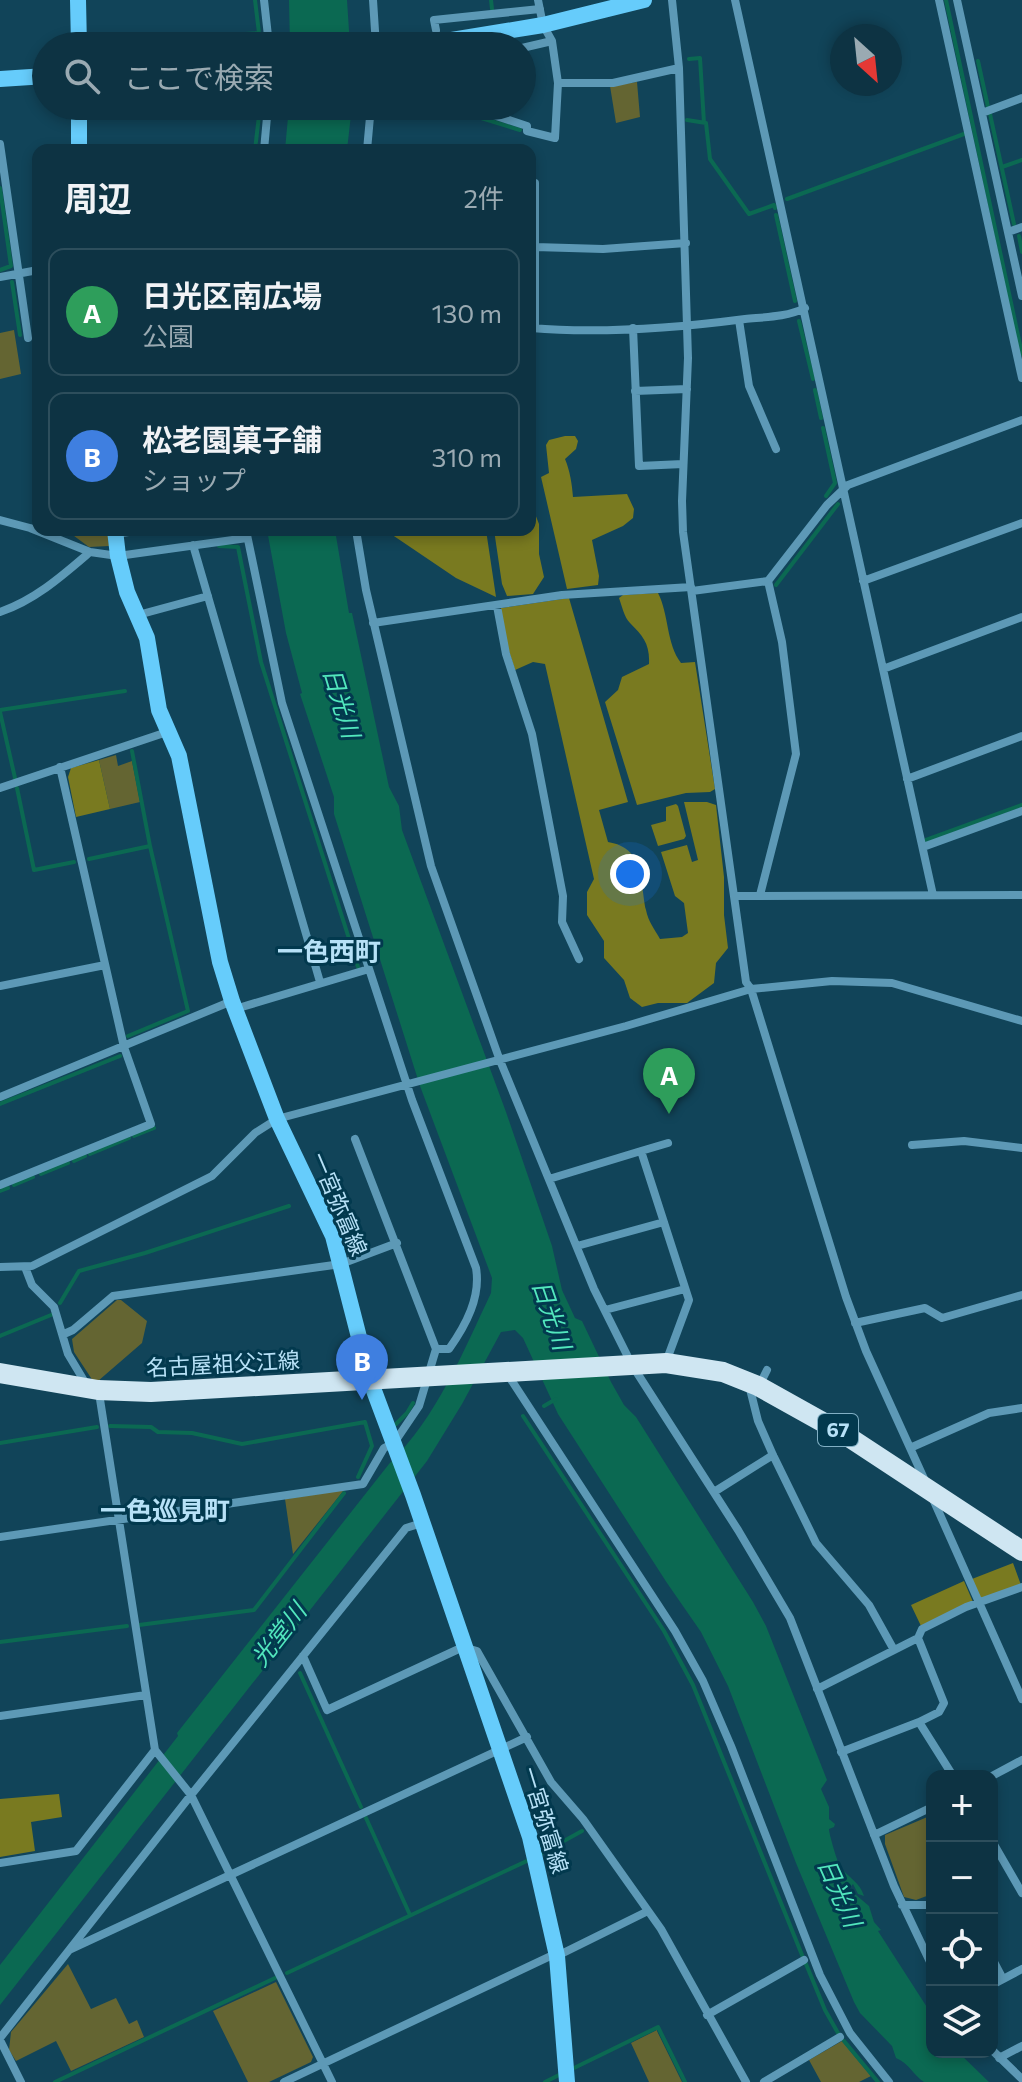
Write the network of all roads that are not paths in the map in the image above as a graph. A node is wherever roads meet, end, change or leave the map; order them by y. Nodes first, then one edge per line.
1 (78, 0) edge
2 (264, 0) edge
3 (373, 0) edge
4 (644, 0) edge
5 (672, 0) edge
6 (735, 0) edge
7 (939, 0) edge
8 (959, 0) edge
9 (605, 5) edge
10 (541, 11) edge
11 (436, 30) dead end
12 (79, 32) edge
13 (268, 32) edge
14 (375, 32) edge
15 (465, 32) edge
16 (552, 41) junction
17 (536, 45) edge
18 (679, 68) junction
19 (32, 77) edge
20 (0, 79) edge
21 (558, 83) junction
22 (1022, 98) edge
23 (982, 113) junction
24 (79, 120) edge
25 (267, 120) edge
26 (370, 120) edge
27 (511, 120) edge
28 (0, 144) edge
29 (79, 144) edge
30 (265, 144) edge
31 (368, 144) edge
32 (1022, 227) edge
33 (1008, 232) junction
34 (686, 243) junction
35 (536, 247) edge
36 (32, 271) edge
37 (19, 273) junction
38 (0, 277) edge
39 (1022, 296) edge
40 (805, 308) junction
41 (739, 320) junction
42 (688, 324) junction
43 (536, 328) edge
44 (633, 328) junction
45 (28, 338) dead end
46 (1022, 378) edge
47 (687, 389) junction
48 (635, 391) junction
49 (1022, 420) edge
50 (776, 449) dead end
51 (683, 464) junction
52 (843, 490) junction
53 (0, 520) edge
54 (1022, 523) edge
55 (32, 529) edge
56 (50, 536) edge
57 (116, 536) edge
58 (237, 536) edge
59 (247, 536) edge
60 (357, 536) edge
61 (193, 545) junction
62 (90, 552) junction
63 (118, 556) junction
64 (768, 581) junction
65 (863, 581) junction
66 (692, 589) junction
67 (208, 596) junction
68 (497, 606) junction
69 (0, 612) edge
70 (138, 615) junction
71 (1022, 617) edge
72 (373, 623) junction
73 (883, 669) junction
74 (167, 732) junction
75 (1022, 736) edge
76 (60, 767) junction
77 (907, 779) junction
78 (0, 788) edge
79 (1022, 811) edge
80 (923, 847) junction
81 (760, 895) junction
82 (933, 895) junction
83 (1022, 895) edge
84 (734, 896) junction
85 (579, 959) dead end
86 (105, 965) junction
87 (369, 969) junction
88 (320, 982) junction
89 (0, 986) edge
90 (751, 989) junction
91 (233, 1005) junction
92 (1022, 1021) edge
93 (124, 1047) junction
94 (496, 1059) junction
95 (408, 1084) junction
96 (0, 1097) edge
97 (277, 1119) junction
98 (355, 1139) dead end
99 (668, 1143) dead end
100 (912, 1145) dead end
101 (1022, 1148) edge
102 (641, 1151) junction
103 (549, 1179) junction
104 (0, 1185) edge
105 (664, 1222) junction
106 (397, 1243) junction
107 (577, 1246) junction
108 (341, 1264) junction
109 (0, 1267) edge
110 (25, 1267) junction
111 (685, 1289) junction
112 (1022, 1295) edge
113 (605, 1310) junction
114 (855, 1323) junction
115 (64, 1334) junction
116 (436, 1349) junction
117 (666, 1363) junction
118 (632, 1365) junction
119 (0, 1373) edge
120 (498, 1373) junction
121 (434, 1376) junction
122 (758, 1379) junction
123 (370, 1380) junction
124 (93, 1389) junction
125 (1022, 1408) edge
126 (394, 1445) junction
127 (910, 1448) junction
128 (773, 1455) junction
129 (929, 1489) junction
130 (714, 1492) junction
131 (119, 1521) junction
132 (422, 1523) junction
133 (0, 1537) edge
134 (1022, 1551) edge
135 (1022, 1587) edge
136 (979, 1602) junction
137 (918, 1638) junction
138 (463, 1647) junction
139 (894, 1650) junction
140 (303, 1656) junction
141 (817, 1689) junction
142 (146, 1695) junction
143 (1022, 1699) edge
144 (0, 1716) edge
145 (919, 1722) junction
146 (527, 1737) junction
147 (500, 1750) junction
148 (155, 1751) junction
149 (841, 1752) junction
150 (1022, 1760) edge
151 (949, 1770) edge
152 (998, 1773) edge
153 (191, 1795) junction
154 (926, 1810) edge
155 (874, 1835) junction
156 (993, 1842) edge
157 (0, 1863) edge
158 (231, 1874) junction
159 (1022, 1893) edge
160 (902, 1905) junction
161 (926, 1905) edge
162 (648, 1911) junction
163 (70, 1950) junction
164 (557, 1954) junction
165 (926, 1954) edge
166 (804, 1960) dead end
167 (998, 1969) edge
168 (1022, 1969) edge
169 (1003, 1979) junction
170 (998, 1982) edge
171 (707, 2015) junction
172 (840, 2037) dead end
173 (0, 2039) edge
174 (1022, 2046) edge
175 (999, 2058) joint
176 (323, 2064) junction
177 (1022, 2079) edge
178 (21, 2082) edge
179 (284, 2082) edge
180 (332, 2082) edge
181 (567, 2082) edge
182 (746, 2082) edge
183 (764, 2082) edge
184 (889, 2082) edge

1 - 12 main road
2 - 13 street
3 - 14 street
4 - 9 main road
5 - 18 street
6 - 40 street
7 - 46 street
8 - 23 street
9 - 10 main road
10 - 11 street
10 - 15 main road
10 - 16 street
16 - 17 street
16 - 21 street
18 - 21 street
18 - 34 street
19 - 20 main road
21 - 27 street
22 - 23 street
23 - 33 street
24 - 29 main road
25 - 30 street
26 - 31 street
28 - 37 street
32 - 33 street
33 - 39 street
34 - 35 street
34 - 42 street
36 - 37 street
37 - 38 street
37 - 45 street
40 - 41 street
40 - 52 street
41 - 42 street
41 - 50 street
42 - 44 street
42 - 47 street
43 - 44 street
44 - 48 street
47 - 48 street
47 - 51 street
48 - 51 street
49 - 52 street
51 - 66 street
52 - 64 street
52 - 65 street
53 - 55 street
54 - 65 street
56 - 62 street
57 - 63 main road, 一宮弥富線
58 - 61 street
59 - 87 street
60 - 72 street
61 - 63 street
61 - 67 street
62 - 63 street
62 - 69 street
63 - 70 main road, 一宮弥富線
64 - 66 street
64 - 81 street
65 - 73 street
66 - 68 street
66 - 84 street
67 - 70 street
67 - 88 street
68 - 72 street
68 - 85 street
70 - 74 main road, 一宮弥富線
71 - 73 street
72 - 94 street
73 - 77 street
74 - 76 street
74 - 91 main road, 一宮弥富線
75 - 77 street
76 - 78 street
76 - 86 street
77 - 80 street
79 - 80 street
80 - 82 street
81 - 82 street
81 - 84 street
82 - 83 street
84 - 90 street
86 - 89 street
86 - 93 street
87 - 88 street
87 - 95 street
88 - 91 street
90 - 92 street
90 - 94 street
90 - 114 street
91 - 93 street
91 - 97 main road, 一宮弥富線
93 - 96 street
93 - 104 street
94 - 95 street
94 - 103 street
95 - 97 street
95 - 116 street
97 - 108 main road, 一宮弥富線
97 - 110 street
98 - 106 street
99 - 102 street
100 - 101 street
102 - 103 street
102 - 105 street
103 - 107 street
105 - 107 street
105 - 111 street
106 - 108 street
106 - 116 street
107 - 113 street
108 - 115 street
108 - 123 main road, 一宮弥富線
109 - 110 street
110 - 115 street
111 - 113 street
111 - 117 street
112 - 114 street
113 - 118 street
114 - 127 street
115 - 124 street
116 - 121 street
117 - 118 main road, 名古屋祖父江線 / 67
117 - 122 main road, 名古屋祖父江線 / 67
118 - 120 main road, 名古屋祖父江線 / 67
118 - 130 street
119 - 124 main road, 名古屋祖父江線 / 67
120 - 121 main road, 名古屋祖父江線 / 67
120 - 184 street
121 - 123 main road, 名古屋祖父江線 / 67
121 - 126 street
122 - 128 street
122 - 129 main road, 名古屋祖父江線 / 67
123 - 124 main road, 名古屋祖父江線 / 67
123 - 126 main road, 一宮弥富線
124 - 131 street
125 - 127 street
126 - 131 street
126 - 132 main road, 一宮弥富線
127 - 129 street
128 - 130 street
128 - 139 street
129 - 134 main road, 名古屋祖父江線 / 67
129 - 136 street
130 - 141 street
131 - 133 street
131 - 142 street
132 - 138 main road, 一宮弥富線
132 - 140 street
135 - 136 street
136 - 137 street
136 - 143 street
137 - 139 street
137 - 145 street
138 - 140 street
138 - 146 street
138 - 147 main road, 一宮弥富線
139 - 141 street
140 - 153 street
141 - 149 street
142 - 144 street
142 - 148 street
145 - 149 street
145 - 151 street
146 - 147 street
146 - 162 street
147 - 158 street
147 - 164 main road, 一宮弥富線
148 - 153 street
148 - 157 street
149 - 155 street
150 - 152 street
153 - 158 street
153 - 163 street
154 - 155 street
155 - 160 street
156 - 159 street
158 - 163 street
158 - 176 street
160 - 161 street
160 - 165 street
162 - 164 street
162 - 171 street
163 - 173 street
164 - 176 street
164 - 181 main road, 一宮弥富線
166 - 171 street
167 - 169 street
168 - 169 street
169 - 170 street
171 - 182 street
172 - 183 street
173 - 178 street
174 - 175 street
175 - 177 street
176 - 179 street
176 - 180 street

